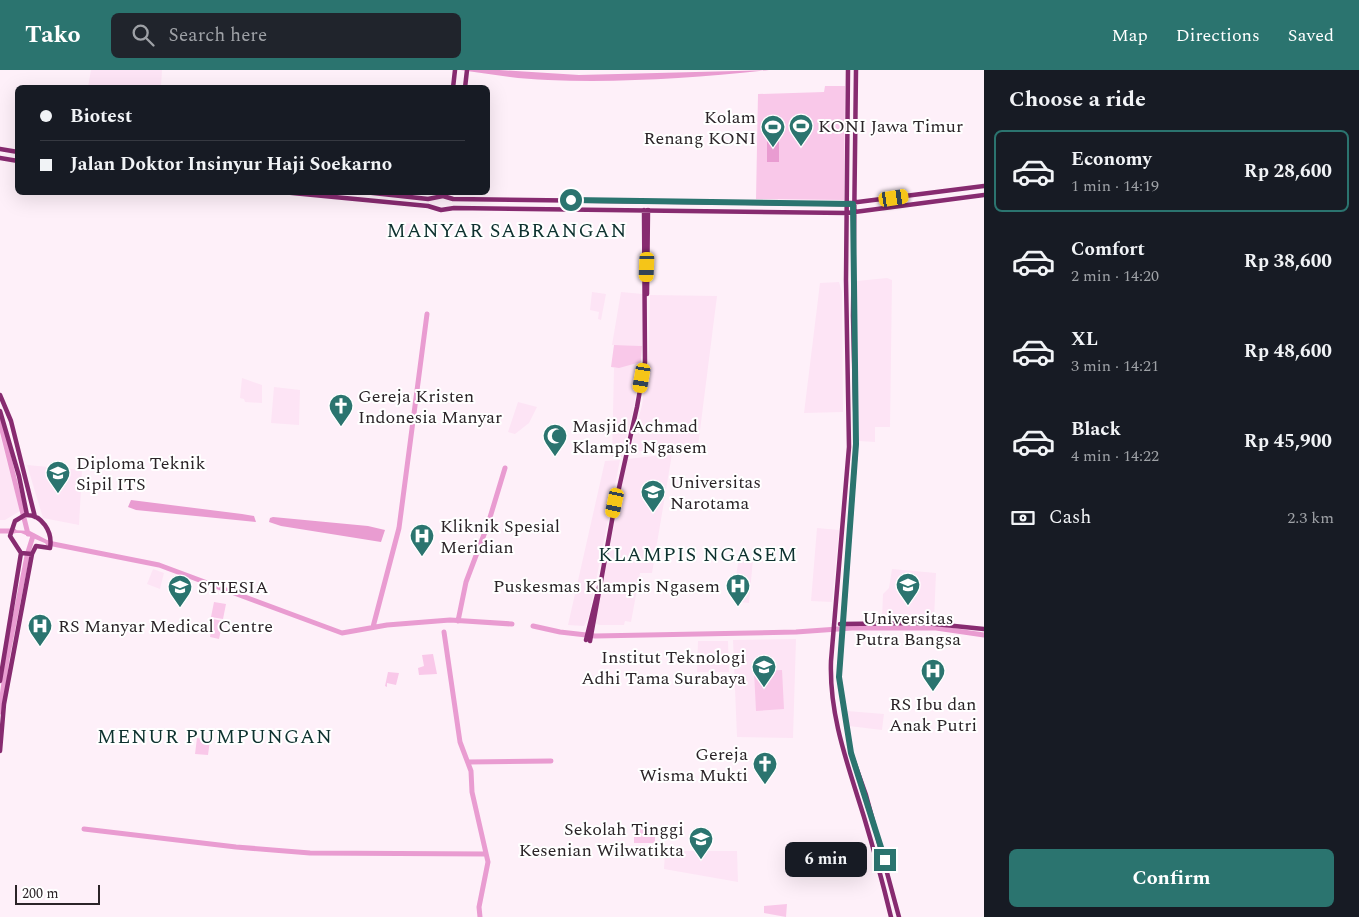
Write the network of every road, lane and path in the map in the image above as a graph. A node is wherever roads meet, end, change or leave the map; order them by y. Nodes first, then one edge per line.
1 (848, 70) edge
2 (856, 70) edge
3 (455, 71) edge
4 (467, 71) edge
5 (856, 81) junction
6 (453, 85) edge
7 (465, 85) edge
8 (848, 105) junction
9 (855, 114) junction
10 (846, 132) junction
11 (0, 145) edge
12 (0, 149) edge
13 (10, 151) junction
14 (15, 152) edge
15 (0, 158) edge
16 (15, 160) edge
17 (983, 186) edge
18 (334, 195) edge
19 (340, 195) edge
20 (391, 195) edge
21 (439, 195) edge
22 (449, 195) edge
23 (984, 195) edge
24 (340, 198) junction
25 (544, 199) junction
26 (553, 200) junction
27 (745, 202) junction
28 (756, 202) junction
29 (847, 204) junction
30 (853, 204) junction
31 (544, 209) junction
32 (553, 209) junction
33 (646, 210) junction
34 (745, 211) junction
35 (756, 212) junction
36 (853, 212) junction
37 (847, 213) junction
38 (846, 321) junction
39 (853, 321) junction
40 (0, 395) edge
41 (2, 402) edge
42 (0, 411) edge
43 (15, 450) junction
44 (846, 484) junction
45 (853, 485) junction
46 (845, 491) junction
47 (853, 492) junction
48 (24, 515) junction
49 (35, 517) junction
50 (21, 553) junction
51 (32, 554) junction
52 (841, 625) junction
53 (833, 626) junction
54 (984, 629) edge
55 (588, 639) dead end
56 (0, 681) edge
57 (0, 751) edge
58 (861, 783) junction
59 (854, 785) junction
60 (866, 795) junction
61 (858, 798) junction
62 (891, 917) edge
63 (899, 917) edge

1 - 8 main road
2 - 5 main road
3 - 6 main road
4 - 7 main road
5 - 8 main road
5 - 9 main road
8 - 10 main road
9 - 10 main road
9 - 30 main road
10 - 29 main road
11 - 13 main road
12 - 13 main road
13 - 14 main road
15 - 16 main road
17 - 23 main road
17 - 30 main road
18 - 24 main road
19 - 24 main road
20 - 21 main road
21 - 22 main road
22 - 25 main road
23 - 36 main road
24 - 31 main road
25 - 26 main road
25 - 31 main road
26 - 27 main road
26 - 32 main road
27 - 28 main road
27 - 34 main road
28 - 29 main road
28 - 35 main road
29 - 30 main road
29 - 37 main road
30 - 36 main road
31 - 32 main road
32 - 33 main road
33 - 34 main road
33 - 55 main road
34 - 35 main road
35 - 37 main road
36 - 37 main road
36 - 39 main road
37 - 38 main road
38 - 39 main road
38 - 44 main road
39 - 45 main road
40 - 41 main road
41 - 43 main road
42 - 43 main road
43 - 48 main road
43 - 49 main road
44 - 45 main road
44 - 46 main road
45 - 47 main road
46 - 47 main road
46 - 53 main road
47 - 52 main road
48 - 49 main road
48 - 50 main road
49 - 51 main road
50 - 51 main road
50 - 56 main road
51 - 57 main road
52 - 53 main road
52 - 54 main road
52 - 58 main road
53 - 59 main road
58 - 59 main road
58 - 60 main road
59 - 61 main road
60 - 61 main road
60 - 63 main road
61 - 62 main road

